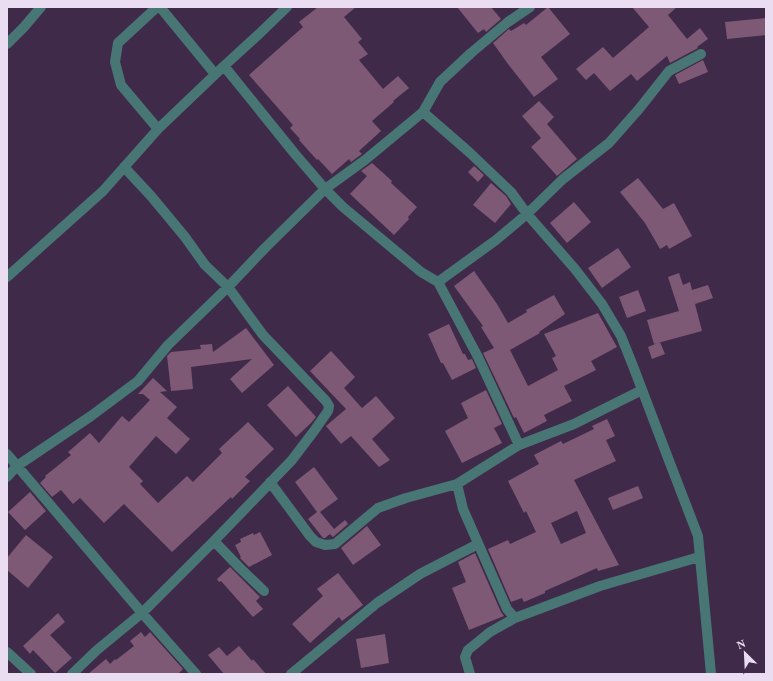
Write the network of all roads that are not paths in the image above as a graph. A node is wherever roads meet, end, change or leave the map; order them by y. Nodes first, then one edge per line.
1 (40, 7) edge
2 (159, 7) edge
3 (288, 7) edge
4 (530, 7) edge
5 (7, 44) edge
6 (701, 54) dead end
7 (224, 66) junction
8 (215, 74) junction
9 (423, 112) junction
10 (158, 130) junction
11 (124, 167) junction
12 (325, 189) junction
13 (527, 214) junction
14 (7, 277) edge
15 (438, 282) junction
16 (228, 287) junction
17 (642, 390) junction
18 (519, 445) junction
19 (7, 454) edge
20 (17, 466) junction
21 (7, 477) edge
22 (270, 482) junction
23 (457, 484) junction
24 (214, 541) junction
25 (478, 544) junction
26 (700, 557) junction
27 (264, 590) dead end
28 (142, 613) junction
29 (515, 618) junction
30 (7, 652) edge
31 (31, 674) edge
32 (72, 674) edge
33 (196, 674) edge
34 (291, 674) edge
35 (470, 674) edge
36 (711, 674) edge

1 - 5 street
2 - 8 street
2 - 10 street
3 - 7 street
4 - 9 street
6 - 13 street
7 - 8 street
7 - 12 street
8 - 10 street
9 - 12 street
9 - 13 street
10 - 11 street
11 - 14 street
11 - 16 street
12 - 15 street
12 - 16 street
13 - 15 street
13 - 17 street
15 - 18 street
16 - 20 street
16 - 22 street
17 - 18 street
17 - 26 street
18 - 23 street
19 - 20 street
20 - 21 street
20 - 28 street
22 - 23 street
22 - 24 street
23 - 25 street
24 - 27 street
24 - 28 street
25 - 29 street
25 - 34 street
26 - 29 street
26 - 36 street
28 - 32 street
28 - 33 street
29 - 35 street
30 - 31 street

